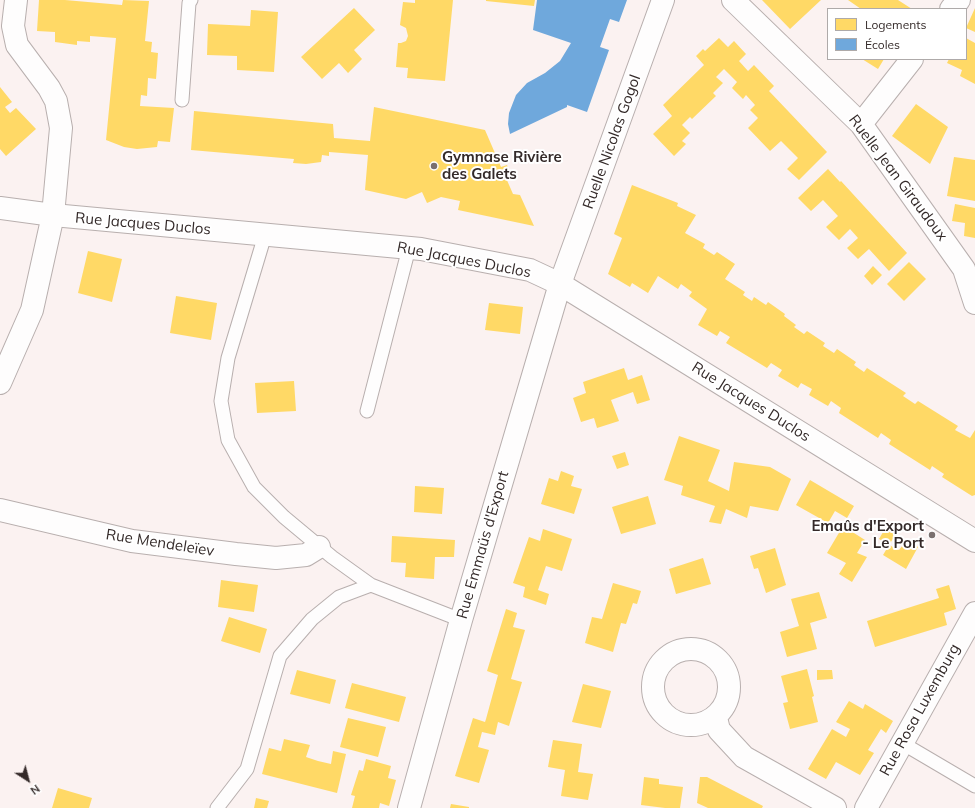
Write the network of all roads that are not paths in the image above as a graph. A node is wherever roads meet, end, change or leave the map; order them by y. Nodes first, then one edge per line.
1 (16, 0) edge
2 (191, 0) edge
3 (663, 0) edge
4 (733, 0) edge
5 (959, 0) edge
6 (953, 8) edge
7 (911, 60) edge
8 (182, 100) dead end
9 (861, 124) junction
10 (0, 208) edge
11 (53, 215) junction
12 (265, 235) junction
13 (409, 248) junction
14 (970, 269) edge
15 (560, 284) junction
16 (975, 303) edge
17 (0, 383) edge
18 (367, 411) dead end
19 (0, 510) edge
20 (975, 541) edge
21 (319, 547) junction
22 (371, 585) junction
23 (975, 613) edge
24 (461, 620) junction
25 (716, 718) dead end
26 (902, 743) junction
27 (975, 786) edge
28 (217, 808) edge
29 (409, 808) edge
30 (835, 808) edge
31 (866, 808) edge

1 - 11 street
2 - 8 lane
3 - 15 street, Ruelle Nicolas Gogol
4 - 9 street, Ruelle Jean Giraudoux
5 - 6 street
7 - 9 street
9 - 14 street, Ruelle Jean Giraudoux
10 - 11 street, Rue Jacques Duclos
11 - 12 street, Rue Jacques Duclos
11 - 17 street
12 - 13 street, Rue Jacques Duclos
12 - 21 lane
13 - 15 street, Rue Jacques Duclos
13 - 18 lane
14 - 16 street, Ruelle Jean Giraudoux
15 - 20 street, Rue Jacques Duclos
15 - 24 street, Rue Emmaüs d'Export
19 - 21 street, Rue Mendeleïev
21 - 22 lane
22 - 24 lane
22 - 28 lane
23 - 26 street, Rue Rosa Luxemburg
24 - 29 street, Rue Emmaüs d'Export
25 - 30 street
26 - 27 lane
26 - 31 street, Rue Rosa Luxemburg

